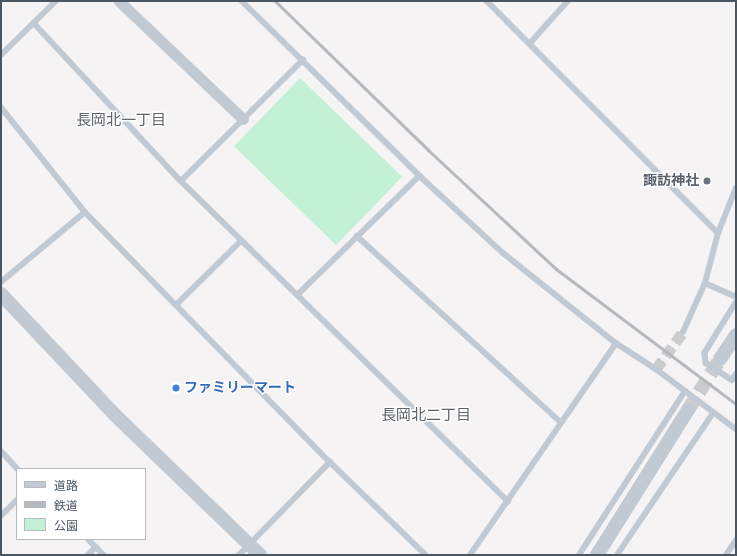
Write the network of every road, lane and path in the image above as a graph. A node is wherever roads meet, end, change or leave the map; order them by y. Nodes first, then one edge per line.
1 (56, 1) edge
2 (119, 1) edge
3 (242, 1) edge
4 (487, 1) edge
5 (568, 1) edge
6 (34, 23) junction
7 (530, 43) junction
8 (1, 55) edge
9 (302, 60) junction
10 (1, 107) edge
11 (242, 120) junction
12 (420, 176) junction
13 (181, 181) junction
14 (736, 188) edge
15 (85, 212) junction
16 (718, 233) junction
17 (357, 236) junction
18 (241, 240) junction
19 (1, 282) edge
20 (705, 283) junction
21 (1, 294) edge
22 (299, 294) junction
23 (736, 298) edge
24 (736, 303) edge
25 (176, 305) junction
26 (683, 332) tunnel mouth
27 (736, 335) edge
28 (616, 343) junction
29 (720, 359) tunnel mouth
30 (736, 374) edge
31 (734, 382) edge
32 (685, 392) junction
33 (688, 410) tunnel mouth
34 (713, 413) junction
35 (561, 422) junction
36 (736, 429) edge
37 (1, 451) edge
38 (330, 462) junction
39 (17, 468) edge
40 (16, 501) edge
41 (508, 501) junction
42 (1, 516) edge
43 (89, 540) edge
44 (736, 540) edge
45 (249, 545) junction
46 (96, 547) junction
47 (88, 555) edge
48 (104, 555) edge
49 (239, 555) edge
50 (260, 555) edge
51 (426, 555) edge
52 (470, 555) edge
53 (579, 555) edge
54 (597, 555) edge
55 (617, 555) edge
56 (726, 555) edge

1 - 6 lane
2 - 11 street
3 - 9 lane
4 - 7 lane
5 - 7 lane
6 - 8 lane
6 - 13 lane
7 - 16 lane
9 - 11 lane
9 - 12 lane
10 - 15 lane
11 - 13 lane
12 - 17 lane
12 - 28 lane
13 - 18 lane
14 - 16 lane
15 - 19 lane
15 - 25 lane
16 - 20 lane
17 - 22 lane
17 - 35 lane
18 - 22 lane
18 - 25 lane
20 - 23 lane
20 - 26 lane
21 - 45 street
22 - 41 lane
24 - 31 lane
25 - 38 lane
27 - 29 street
28 - 32 lane
28 - 35 lane
30 - 31 lane
32 - 34 lane
32 - 53 lane
33 - 54 street
34 - 36 lane
34 - 55 lane
35 - 41 lane
37 - 39 lane
38 - 45 lane
38 - 51 lane
40 - 42 lane
41 - 52 lane
43 - 46 lane
44 - 56 lane
45 - 49 lane
45 - 50 street
46 - 47 lane
46 - 48 lane

